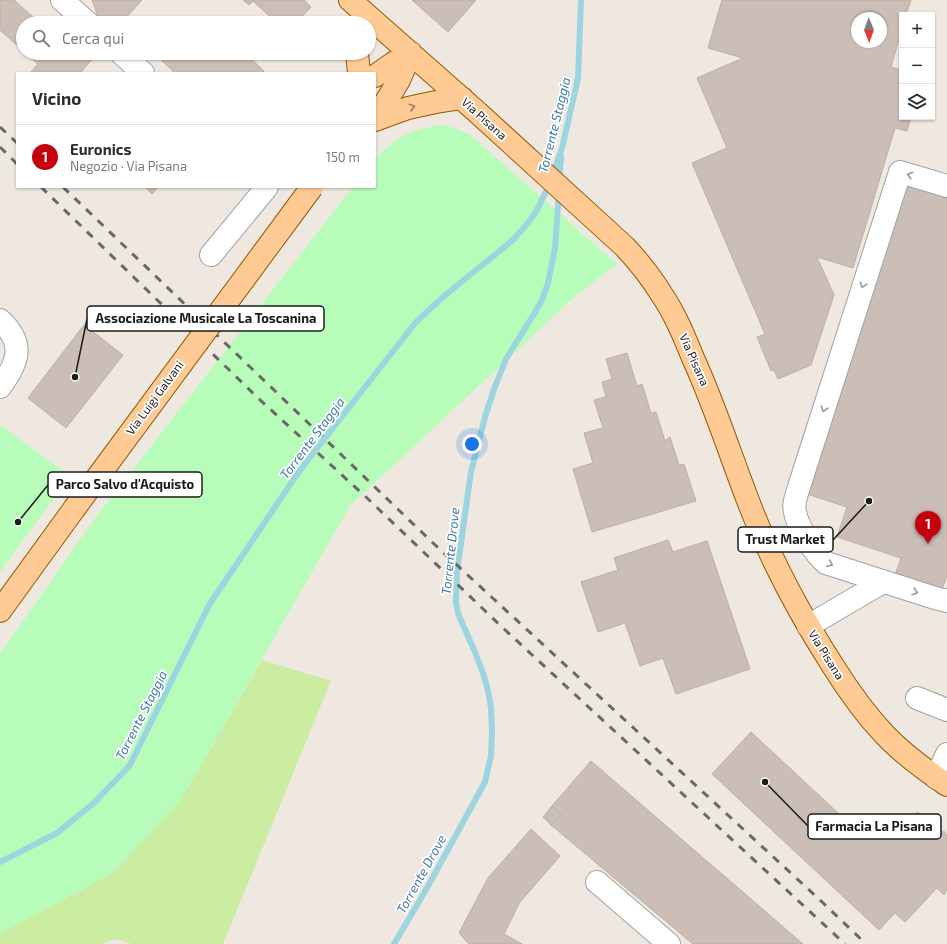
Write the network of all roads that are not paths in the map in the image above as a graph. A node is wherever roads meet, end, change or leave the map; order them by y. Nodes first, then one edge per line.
1 (62, 0) edge
2 (349, 0) edge
3 (80, 16) edge
4 (352, 16) edge
5 (368, 16) edge
6 (376, 23) edge
7 (411, 53) junction
8 (128, 60) edge
9 (358, 60) edge
10 (141, 72) edge
11 (359, 72) edge
12 (376, 75) edge
13 (469, 105) junction
14 (376, 118) edge
15 (376, 120) edge
16 (947, 186) edge
17 (266, 188) edge
18 (311, 188) edge
19 (211, 255) dead end
20 (0, 320) edge
21 (0, 387) edge
22 (883, 582) junction
23 (947, 600) edge
24 (0, 611) edge
25 (808, 626) junction
26 (918, 698) dead end
27 (947, 710) edge
28 (947, 754) edge
29 (942, 781) edge
30 (597, 882) dead end
31 (669, 944) edge

1 - 3 street
2 - 4 main road
2 - 5 main road, Via Pisana
6 - 7 main road, Via Pisana
7 - 12 main road
7 - 13 main road, Via Pisana
7 - 14 main road
8 - 10 street
9 - 11 main road
15 -> 13 main road
13 - 25 main road, Via Pisana
16 -> 22 street
17 - 19 street
18 - 24 main road, Via Luigi Galvani, bridge
20 - 21 street
22 -> 23 street
22 - 25 street
25 - 29 main road, Via Pisana
26 - 27 street
28 - 29 street
30 - 31 street

